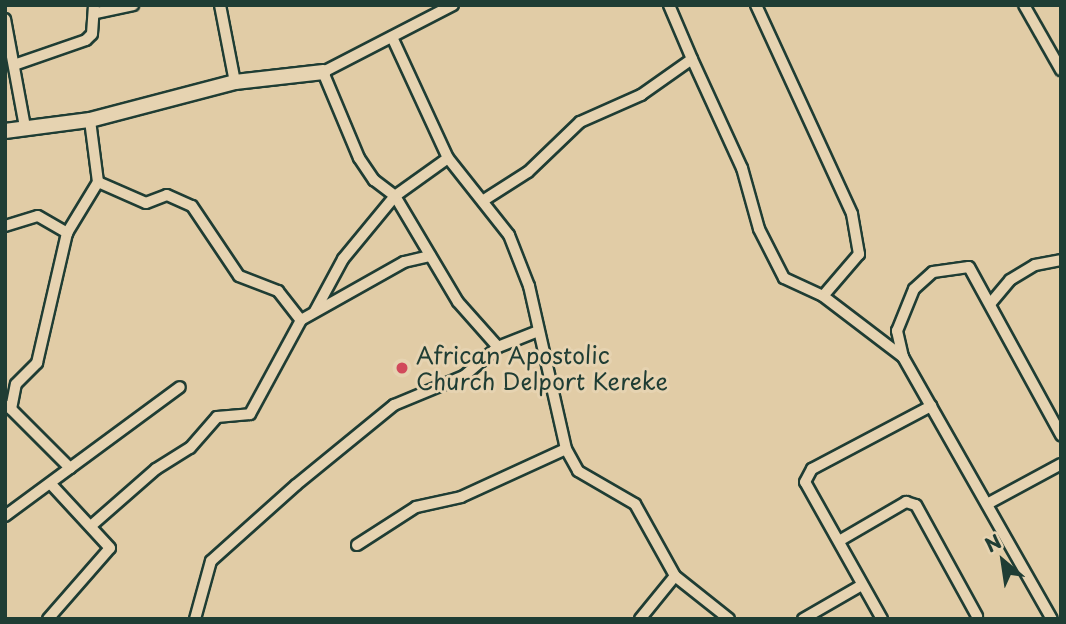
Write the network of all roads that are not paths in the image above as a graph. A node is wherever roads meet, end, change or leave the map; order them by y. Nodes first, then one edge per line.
1 (133, 5) edge
2 (453, 5) edge
3 (668, 5) edge
4 (756, 5) edge
5 (1024, 5) edge
6 (223, 6) edge
7 (95, 9) edge
8 (5, 19) edge
9 (392, 37) junction
10 (692, 59) junction
11 (14, 65) junction
12 (1061, 70) edge
13 (323, 72) junction
14 (235, 82) junction
15 (90, 120) junction
16 (25, 127) junction
17 (5, 131) edge
18 (448, 158) junction
19 (98, 182) junction
20 (395, 196) junction
21 (484, 200) junction
22 (5, 226) edge
23 (67, 233) junction
24 (430, 256) junction
25 (1060, 261) edge
26 (823, 296) junction
27 (990, 304) junction
28 (315, 312) junction
29 (301, 320) junction
30 (538, 331) junction
31 (498, 347) junction
32 (903, 357) junction
33 (180, 387) dead end
34 (8, 406) edge
35 (931, 406) junction
36 (1061, 435) edge
37 (566, 449) junction
38 (1061, 464) edge
39 (69, 468) junction
40 (51, 484) junction
41 (989, 503) junction
42 (5, 516) edge
43 (92, 525) junction
44 (839, 541) junction
45 (357, 545) dead end
46 (675, 576) junction
47 (862, 585) junction
48 (977, 616) dead end
49 (48, 619) edge
50 (195, 619) edge
51 (640, 619) edge
52 (729, 619) edge
53 (803, 619) edge
54 (882, 619) edge
55 (1052, 619) edge

1 - 7 street
2 - 9 street
3 - 10 street
4 - 26 street
5 - 12 street
6 - 14 street
7 - 11 street
8 - 11 street
9 - 13 street
9 - 18 street
10 - 21 street
10 - 26 street
11 - 16 street
13 - 14 street
13 - 20 street
14 - 15 street
15 - 16 street
15 - 19 street
16 - 17 street
18 - 20 street
18 - 21 street
19 - 23 street
19 - 29 street
20 - 24 street
20 - 28 street
21 - 30 street
22 - 23 street
23 - 34 street
24 - 28 street
24 - 31 street
25 - 27 street
26 - 32 street
27 - 32 street
27 - 36 street
28 - 29 street
29 - 43 street
30 - 31 street
30 - 37 street
31 - 50 street
32 - 35 street
33 - 39 street
34 - 39 street
35 - 41 street
35 - 44 street
37 - 45 street
37 - 46 street
38 - 41 street
39 - 40 street
40 - 42 street
40 - 43 street
41 - 55 street
43 - 49 street
44 - 47 street
44 - 48 street
46 - 51 street
46 - 52 street
47 - 53 street
47 - 54 street

